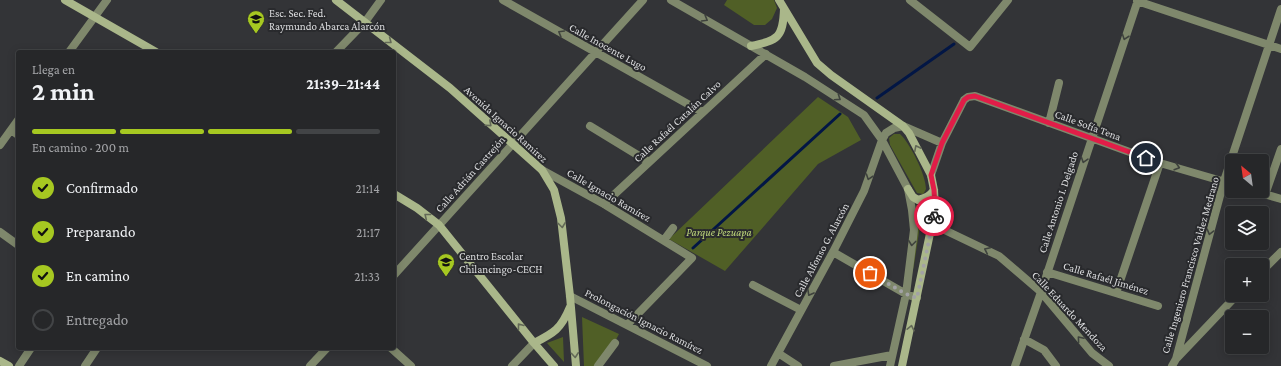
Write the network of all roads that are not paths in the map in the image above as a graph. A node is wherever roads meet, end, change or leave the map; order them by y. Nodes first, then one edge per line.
1 (65, 0) edge
2 (107, 0) edge
3 (336, 0) edge
4 (380, 0) edge
5 (503, 0) edge
6 (643, 0) edge
7 (671, 0) edge
8 (779, 0) edge
9 (910, 0) edge
10 (1008, 0) edge
11 (1138, 1) edge
12 (784, 9) junction
13 (1281, 9) edge
14 (95, 18) junction
15 (365, 22) junction
16 (1269, 44) junction
17 (751, 46) junction
18 (1281, 49) edge
19 (71, 50) edge
20 (152, 50) edge
21 (338, 50) edge
22 (595, 52) junction
23 (766, 54) junction
24 (1059, 83) dead end
25 (702, 112) junction
26 (16, 123) edge
27 (1049, 123) junction
28 (590, 126) dead end
29 (903, 126) junction
30 (11, 130) junction
31 (16, 134) edge
32 (1091, 138) junction
33 (882, 140) junction
34 (942, 143) junction
35 (512, 144) junction
36 (0, 145) edge
37 (1281, 149) edge
38 (1236, 154) edge
39 (649, 162) junction
40 (1160, 163) junction
41 (542, 170) junction
42 (931, 175) junction
43 (1225, 181) edge
44 (1269, 184) edge
45 (908, 189) junction
46 (934, 190) junction
47 (1225, 192) edge
48 (396, 195) edge
49 (1269, 196) edge
50 (1281, 199) edge
51 (604, 204) junction
52 (932, 224) junction
53 (438, 225) junction
54 (674, 228) dead end
55 (0, 232) edge
56 (664, 240) junction
57 (16, 244) edge
58 (833, 252) junction
59 (1281, 252) edge
60 (1269, 264) edge
61 (1047, 272) junction
62 (396, 273) edge
63 (753, 285) dead end
64 (1041, 292) junction
65 (1116, 293) junction
66 (906, 294) junction
67 (570, 296) junction
68 (917, 298) junction
69 (1231, 302) edge
70 (570, 305) junction
71 (1158, 306) dead end
72 (801, 310) junction
73 (627, 325) junction
74 (1024, 339) junction
75 (534, 343) junction
76 (615, 343) dead end
77 (30, 350) edge
78 (97, 350) edge
79 (325, 350) edge
80 (393, 350) edge
81 (778, 353) junction
82 (892, 355) junction
83 (0, 361) edge
84 (1174, 362) edge
85 (9, 366) edge
86 (18, 366) edge
87 (85, 366) edge
88 (310, 366) edge
89 (411, 366) edge
90 (512, 366) edge
91 (554, 366) edge
92 (576, 366) edge
93 (598, 366) edge
94 (707, 366) edge
95 (771, 366) edge
96 (798, 366) edge
97 (834, 366) edge
98 (890, 366) edge
99 (902, 366) edge
100 (1015, 366) edge
101 (1056, 366) edge
102 (1109, 366) edge

1 - 14 main road
2 - 14 street
3 - 15 main road, Avenida Ignacio Ramirez
4 - 15 street
22 -> 5 street, Calle Inocente Lugo
6 - 22 street, Calle Adrián Castrejón
7 -> 17 street
8 - 12 main road
9 - 10 street
11 - 16 street
11 -> 32 street, Calle Antonio I. Delgado
12 - 17 main road
12 - 29 main road
13 - 16 street, Calle Ingeniero Francisco Valdez Medrano
14 - 19 street
14 - 20 main road
15 - 21 street
15 -> 35 main road, Avenida Ignacio Ramirez
16 - 18 street
16 - 38 street, Calle Ingeniero Francisco Valdez Medrano
17 - 23 street
22 - 25 street, Calle Inocente Lugo
22 - 35 street, Calle Adrián Castrejón
23 - 25 street, Calle Rafaél Catalán Calvo
23 -> 33 street
24 - 27 street
25 - 39 street, Calle Rafaél Catalán Calvo
26 - 30 street
27 - 32 street, Calle Sofía Tena
27 - 34 street, Calle Sofía Tena
28 - 39 street
29 - 33 street
29 - 34 street
42 -> 29 main road
30 - 31 street
30 - 36 street
32 - 40 street, Calle Sofía Tena
32 -> 61 street, Calle Antonio I. Delgado
33 - 45 street
33 -> 58 street, Calle Alfonso G. Alarcón
34 - 42 street
35 - 41 main road, Avenida Ignacio Ramirez
35 - 53 street, Calle Adrián Castrejón
37 - 44 street
39 - 51 street, Calle Rafaél Catalán Calvo
40 -> 43 street, Calle Sofía Tena
40 - 65 street
41 - 51 street, Calle Ignacio Ramírez
41 -> 67 main road, Avenida Ignacio Ramirez
42 - 46 main road
45 - 46 main road
45 -> 66 street
46 - 52 main road
47 -> 84 street, Calle Ingeniero Francisco Valdez Medrano
53 -> 48 main road
49 - 50 street
51 - 56 street, Calle Ignacio Ramírez
64 -> 52 street, Calle Eduardo Mendoza
52 - 68 main road
53 - 62 street, Calle Adrián Castrejón
75 -> 53 main road
54 - 56 street
55 - 57 street
56 - 73 street, Calle Ignacio Ramírez
58 - 66 street
58 -> 72 street, Calle Alfonso G. Alarcón
59 - 60 street
61 - 64 street, Calle Antonio I. Delgado
61 - 65 street, Calle Rafaél Jiménez
63 - 72 street
64 - 74 street, Calle Antonio I. Delgado
102 -> 64 street, Calle Eduardo Mendoza
65 - 71 street, Calle Rafaél Jiménez
66 - 68 street
66 - 82 street
67 - 70 main road, Avenida Ignacio Ramirez
67 - 73 street, Prolongación Ignacio Ramírez
99 -> 68 main road
69 - 84 street
70 - 75 main road
70 -> 92 main road, Avenida Ignacio Ramirez
72 - 81 street, Calle Alfonso G. Alarcón
73 - 94 street, Prolongación Ignacio Ramírez
74 - 100 street, Calle Antonio I. Delgado
74 - 101 street
75 - 90 street
75 - 91 main road
76 - 93 street
77 - 86 street
78 - 87 street
79 - 88 street
80 - 89 street
81 - 95 street, Calle Alfonso G. Alarcón
81 - 96 street
82 - 97 street
82 - 98 street
83 - 85 main road

